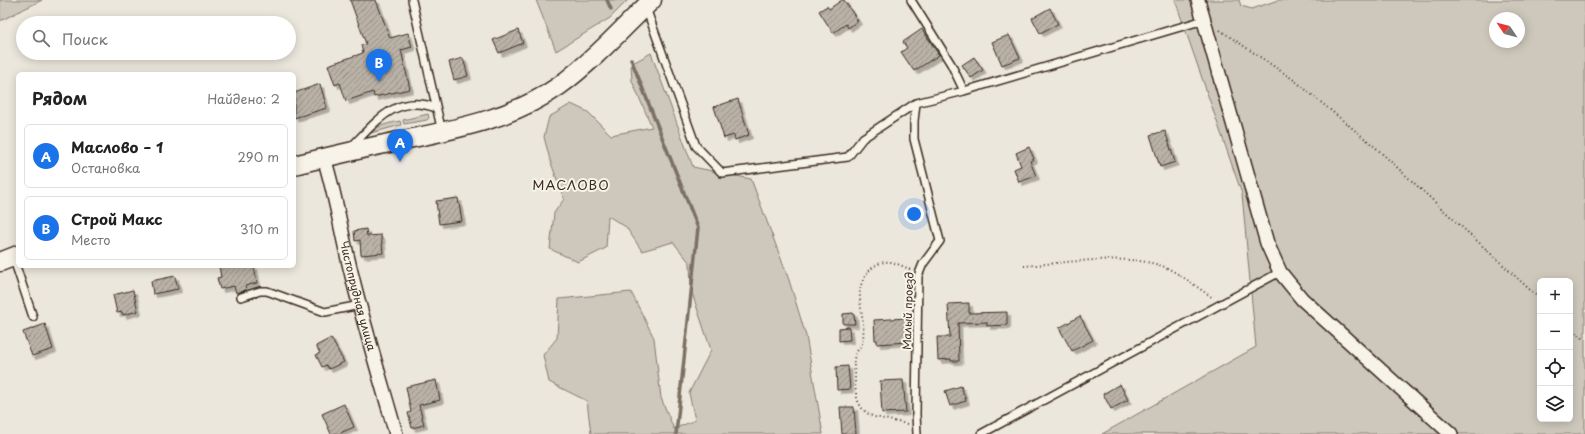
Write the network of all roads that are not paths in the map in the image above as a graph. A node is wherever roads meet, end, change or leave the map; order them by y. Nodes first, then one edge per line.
1 (412, 0) edge
2 (911, 0) edge
3 (1198, 0) edge
4 (649, 3) edge
5 (1204, 20) junction
6 (964, 91) junction
7 (916, 103) junction
8 (436, 108) junction
9 (442, 132) junction
10 (346, 153) junction
11 (324, 158) junction
12 (296, 165) edge
13 (10, 258) edge
14 (1280, 272) junction
15 (241, 297) dead end
16 (360, 305) junction
17 (33, 317) dead end
18 (396, 434) edge
19 (918, 434) edge
20 (980, 434) edge
21 (1451, 434) edge

1 - 8 lane
2 - 6 lane
3 - 5 street
4 - 7 lane
4 - 9 main road
5 - 6 lane
5 - 14 street
6 - 7 lane
7 - 19 lane, Малый проезд
8 - 9 lane
8 - 10 lane
9 - 10 main road
10 - 11 main road
11 - 12 main road
11 - 16 street, Чистопрудная улица
13 - 17 lane
14 - 20 lane
14 - 21 street
15 - 16 lane
16 - 18 street, Чистопрудная улица

